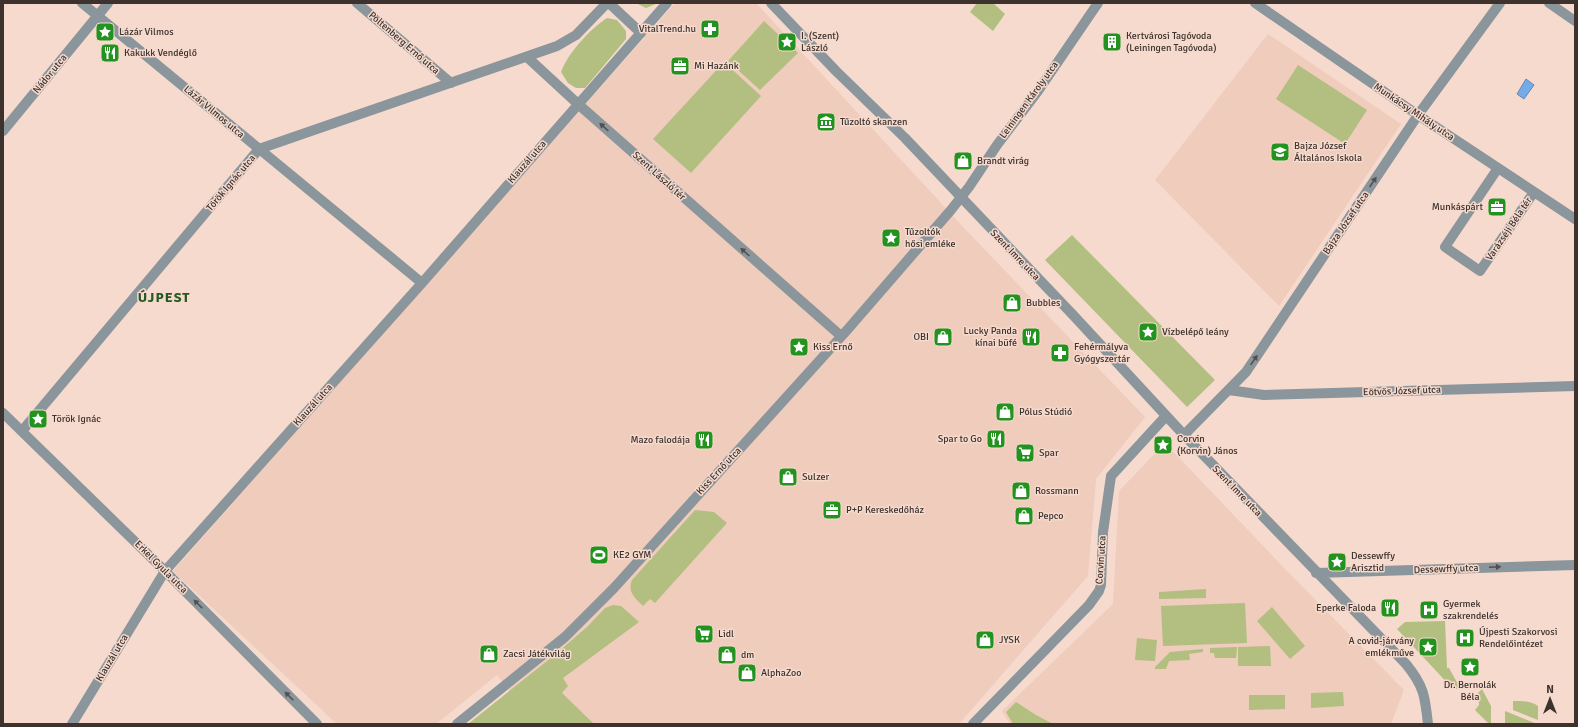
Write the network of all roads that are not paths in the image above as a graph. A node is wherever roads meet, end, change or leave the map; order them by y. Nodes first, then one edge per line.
1 (82, 3) edge
2 (108, 3) edge
3 (357, 3) edge
4 (608, 3) edge
5 (667, 3) edge
6 (771, 3) edge
7 (1098, 3) edge
8 (1256, 3) edge
9 (1500, 3) edge
10 (1549, 3) edge
11 (98, 16) junction
12 (1575, 21) edge
13 (641, 33) junction
14 (527, 57) junction
15 (451, 84) junction
16 (578, 104) junction
17 (1418, 115) junction
18 (3, 131) edge
19 (259, 149) junction
20 (1498, 168) junction
21 (1534, 192) junction
22 (961, 197) junction
23 (1575, 219) edge
24 (422, 283) junction
25 (841, 336) junction
26 (1575, 386) edge
27 (1229, 390) junction
28 (3, 413) edge
29 (1166, 416) junction
30 (22, 431) junction
31 (1184, 435) junction
32 (1575, 565) edge
33 (165, 571) junction
34 (1316, 573) junction
35 (72, 724) edge
36 (317, 724) edge
37 (457, 724) edge
38 (973, 724) edge
39 (1428, 724) edge

1 - 11 street, Lázár Vilmos utca
2 - 11 street, Nádor utca
3 - 15 street, Pöltenberg Ernő utca
4 - 13 street
4 - 14 street
5 - 13 street
6 - 22 street
7 - 22 street, Leiningen Károly utca
8 - 17 street, Munkácsy Mihály utca
9 - 17 street, Bajza József utca
10 - 12 street
11 - 18 street, Nádor utca
11 - 19 street, Lázár Vilmos utca
13 - 16 street
14 - 15 street, Török Ignác utca
14 - 16 street
15 - 19 street, Török Ignác utca
16 - 24 street, Klauzál utca
25 -> 16 street, Szent László tér
17 - 20 street, Munkácsy Mihály utca
27 -> 17 street, Bajza József utca
19 - 24 street, Lázár Vilmos utca
19 - 30 street, Török Ignác utca
20 - 21 street, Munkácsy Mihály utca
20 - 21 street, Varázséji Béla tér
21 - 23 street, Munkácsy Mihály utca
22 - 25 street, Kiss Ernő utca
22 - 29 street, Szent Imre utca
24 - 33 street, Klauzál utca
25 - 37 street, Kiss Ernő utca
26 - 27 street, Eötvös József utca
27 - 31 street, Bajza József utca
28 - 30 street, Erkel Gyula utca
29 - 31 street, Szent Imre utca
29 - 38 street, Corvin utca
30 - 33 street, Erkel Gyula utca
31 - 34 street, Szent Imre utca
34 -> 32 street, Dessewffy utca
33 - 35 street, Klauzál utca
36 -> 33 street, Erkel Gyula utca
34 - 39 street, Szent Imre utca

